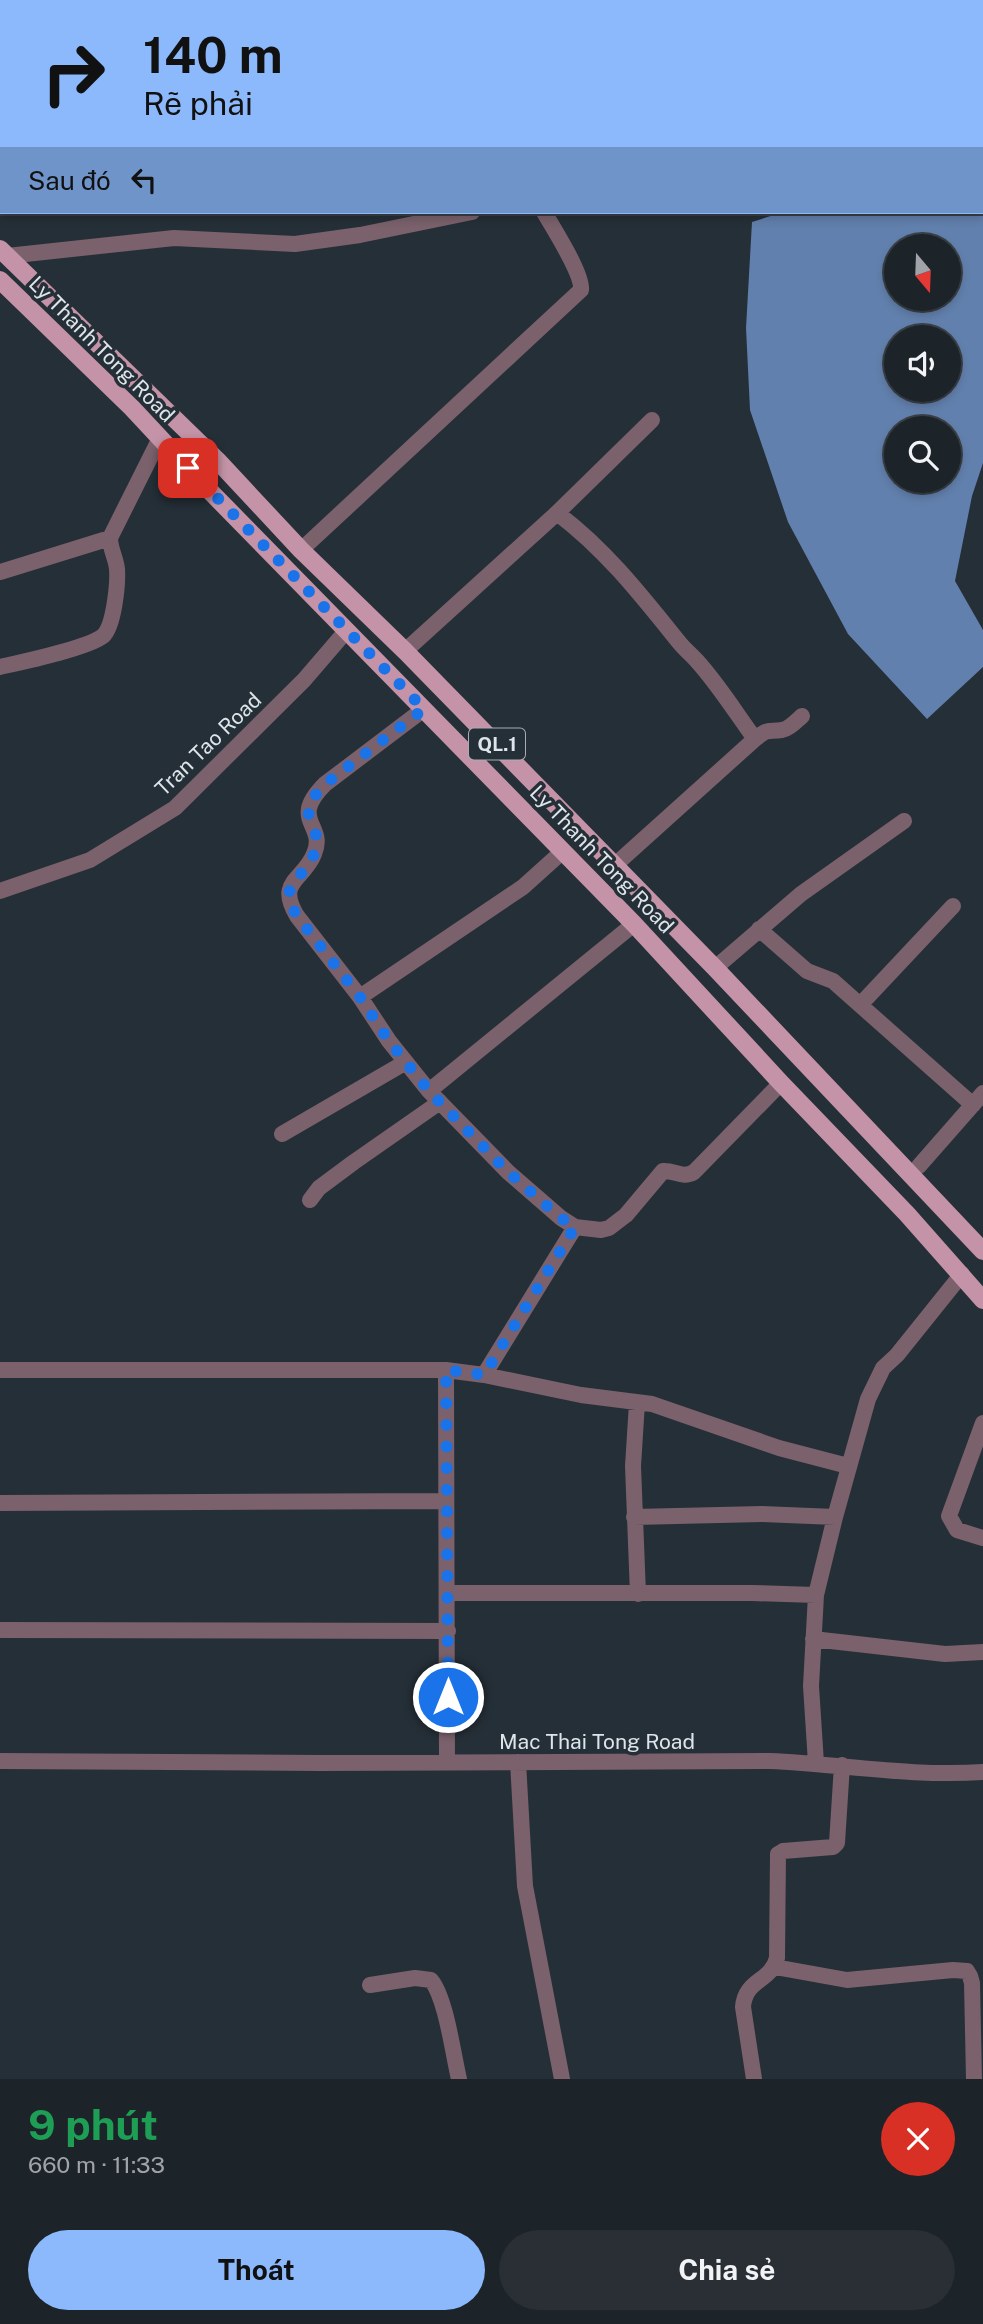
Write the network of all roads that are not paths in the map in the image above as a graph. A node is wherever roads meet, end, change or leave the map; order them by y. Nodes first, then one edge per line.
1 (452, 214) edge
2 (545, 214) edge
3 (3, 252) edge
4 (0, 280) edge
5 (652, 420) dead end
6 (160, 438) junction
7 (556, 513) junction
8 (110, 538) junction
9 (301, 550) junction
10 (0, 572) edge
11 (347, 630) junction
12 (405, 651) junction
13 (0, 667) edge
14 (387, 673) junction
15 (424, 709) junction
16 (802, 716) dead end
17 (755, 738) junction
18 (904, 821) dead end
19 (563, 851) junction
20 (615, 865) junction
21 (0, 891) edge
22 (953, 906) dead end
23 (634, 924) junction
24 (759, 929) junction
25 (715, 968) junction
26 (360, 997) junction
27 (860, 1005) junction
28 (406, 1062) junction
29 (781, 1083) junction
30 (435, 1096) junction
31 (978, 1099) edge
32 (282, 1134) dead end
33 (919, 1166) dead end
34 (310, 1200) dead end
35 (575, 1227) junction
36 (983, 1251) edge
37 (962, 1274) junction
38 (983, 1300) edge
39 (0, 1370) edge
40 (446, 1370) junction
41 (484, 1375) junction
42 (637, 1403) junction
43 (983, 1423) edge
44 (848, 1466) junction
45 (446, 1501) junction
46 (0, 1503) edge
47 (634, 1517) junction
48 (835, 1517) junction
49 (983, 1538) edge
50 (448, 1593) junction
51 (638, 1594) junction
52 (816, 1595) junction
53 (0, 1630) edge
54 (448, 1631) junction
55 (813, 1639) junction
56 (983, 1652) edge
57 (0, 1761) edge
58 (447, 1762) junction
59 (518, 1762) junction
60 (816, 1763) junction
61 (842, 1765) junction
62 (983, 1772) edge
63 (775, 1967) junction
64 (370, 1985) dead end
65 (459, 2079) edge
66 (562, 2079) edge
67 (754, 2079) edge
68 (974, 2079) edge

1 - 3 street
2 - 9 street
3 - 9 main road, Ly Thanh Tong Road / QL.1
4 - 6 main road, Ly Thanh Tong Road / QL.1
5 - 7 street
6 - 8 street
6 - 11 main road, Ly Thanh Tong Road / QL.1
7 - 12 street
7 - 17 street
8 - 10 street
8 - 13 street
9 - 12 main road, Ly Thanh Tong Road / QL.1
11 - 14 main road, Ly Thanh Tong Road / QL.1
11 - 21 street, Tran Tao Road
12 - 14 main road
12 - 20 main road, Ly Thanh Tong Road / QL.1
14 - 15 main road, Ly Thanh Tong Road / QL.1
15 - 19 main road, Ly Thanh Tong Road / QL.1
15 - 26 street
16 - 17 street
17 - 20 street
18 - 24 street
19 - 23 main road, Ly Thanh Tong Road / QL.1
19 - 26 street
20 - 25 main road, Ly Thanh Tong Road / QL.1
22 - 27 street
23 - 29 main road, Ly Thanh Tong Road / QL.1
23 - 30 street
24 - 25 street
24 - 27 street
25 - 36 main road, Ly Thanh Tong Road / QL.1
26 - 28 street
27 - 31 street
28 - 30 street
28 - 32 street
29 - 35 street
29 - 37 main road, Ly Thanh Tong Road / QL.1
30 - 34 street
30 - 35 street
31 - 33 street
35 - 41 street
37 - 38 main road, Ly Thanh Tong Road / QL.1
37 - 44 street
39 - 40 street
40 - 41 street
40 - 45 street
41 - 42 street
42 - 44 street
42 - 47 street
43 - 49 street
44 - 48 street
45 - 46 street
45 - 50 street
47 - 48 street
47 - 51 street
48 - 52 street
50 - 51 street
50 - 54 street
51 - 52 street
52 - 55 street
53 - 54 street
54 - 58 street
55 - 56 street
55 - 60 street
57 - 58 street, Mac Thai Tong Road
58 - 59 street, Mac Thai Tong Road
59 - 60 street, Mac Thai Tong Road
59 - 66 street
60 - 61 street, Mac Thai Tong Road
61 - 62 street, Mac Thai Tong Road
61 - 63 street
63 - 67 street
63 - 68 street
64 - 65 street

